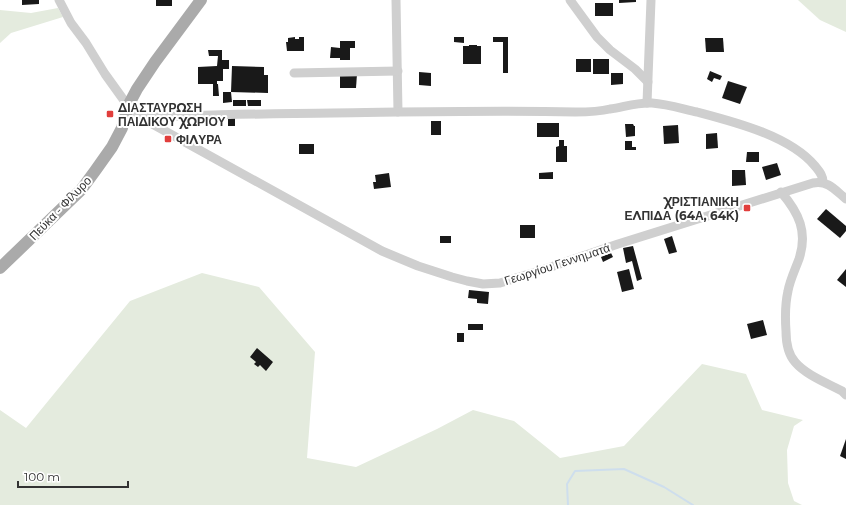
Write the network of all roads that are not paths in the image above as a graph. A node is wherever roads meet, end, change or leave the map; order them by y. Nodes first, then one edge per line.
1 (59, 0) edge
2 (201, 0) edge
3 (396, 0) edge
4 (570, 0) edge
5 (651, 0) edge
6 (398, 71) junction
7 (294, 73) dead end
8 (648, 82) junction
9 (647, 103) junction
10 (127, 108) junction
11 (398, 112) junction
12 (141, 118) junction
13 (823, 182) junction
14 (781, 192) junction
15 (846, 199) edge
16 (0, 268) edge
17 (846, 395) edge

1 - 10 street
2 - 10 main road, Πεύκα - Φίλυρο
3 - 6 street
4 - 8 street
5 - 8 street
6 - 7 street
6 - 11 street
8 - 9 street
9 - 11 street
9 - 13 street
10 - 12 street, Γεωργίου Γεννηματά
10 - 16 main road, Πεύκα - Φίλυρο
11 - 12 street
12 - 14 street, Γεωργίου Γεννηματά
13 - 14 street, Γεωργίου Γεννηματά
13 - 15 street
14 - 17 street

